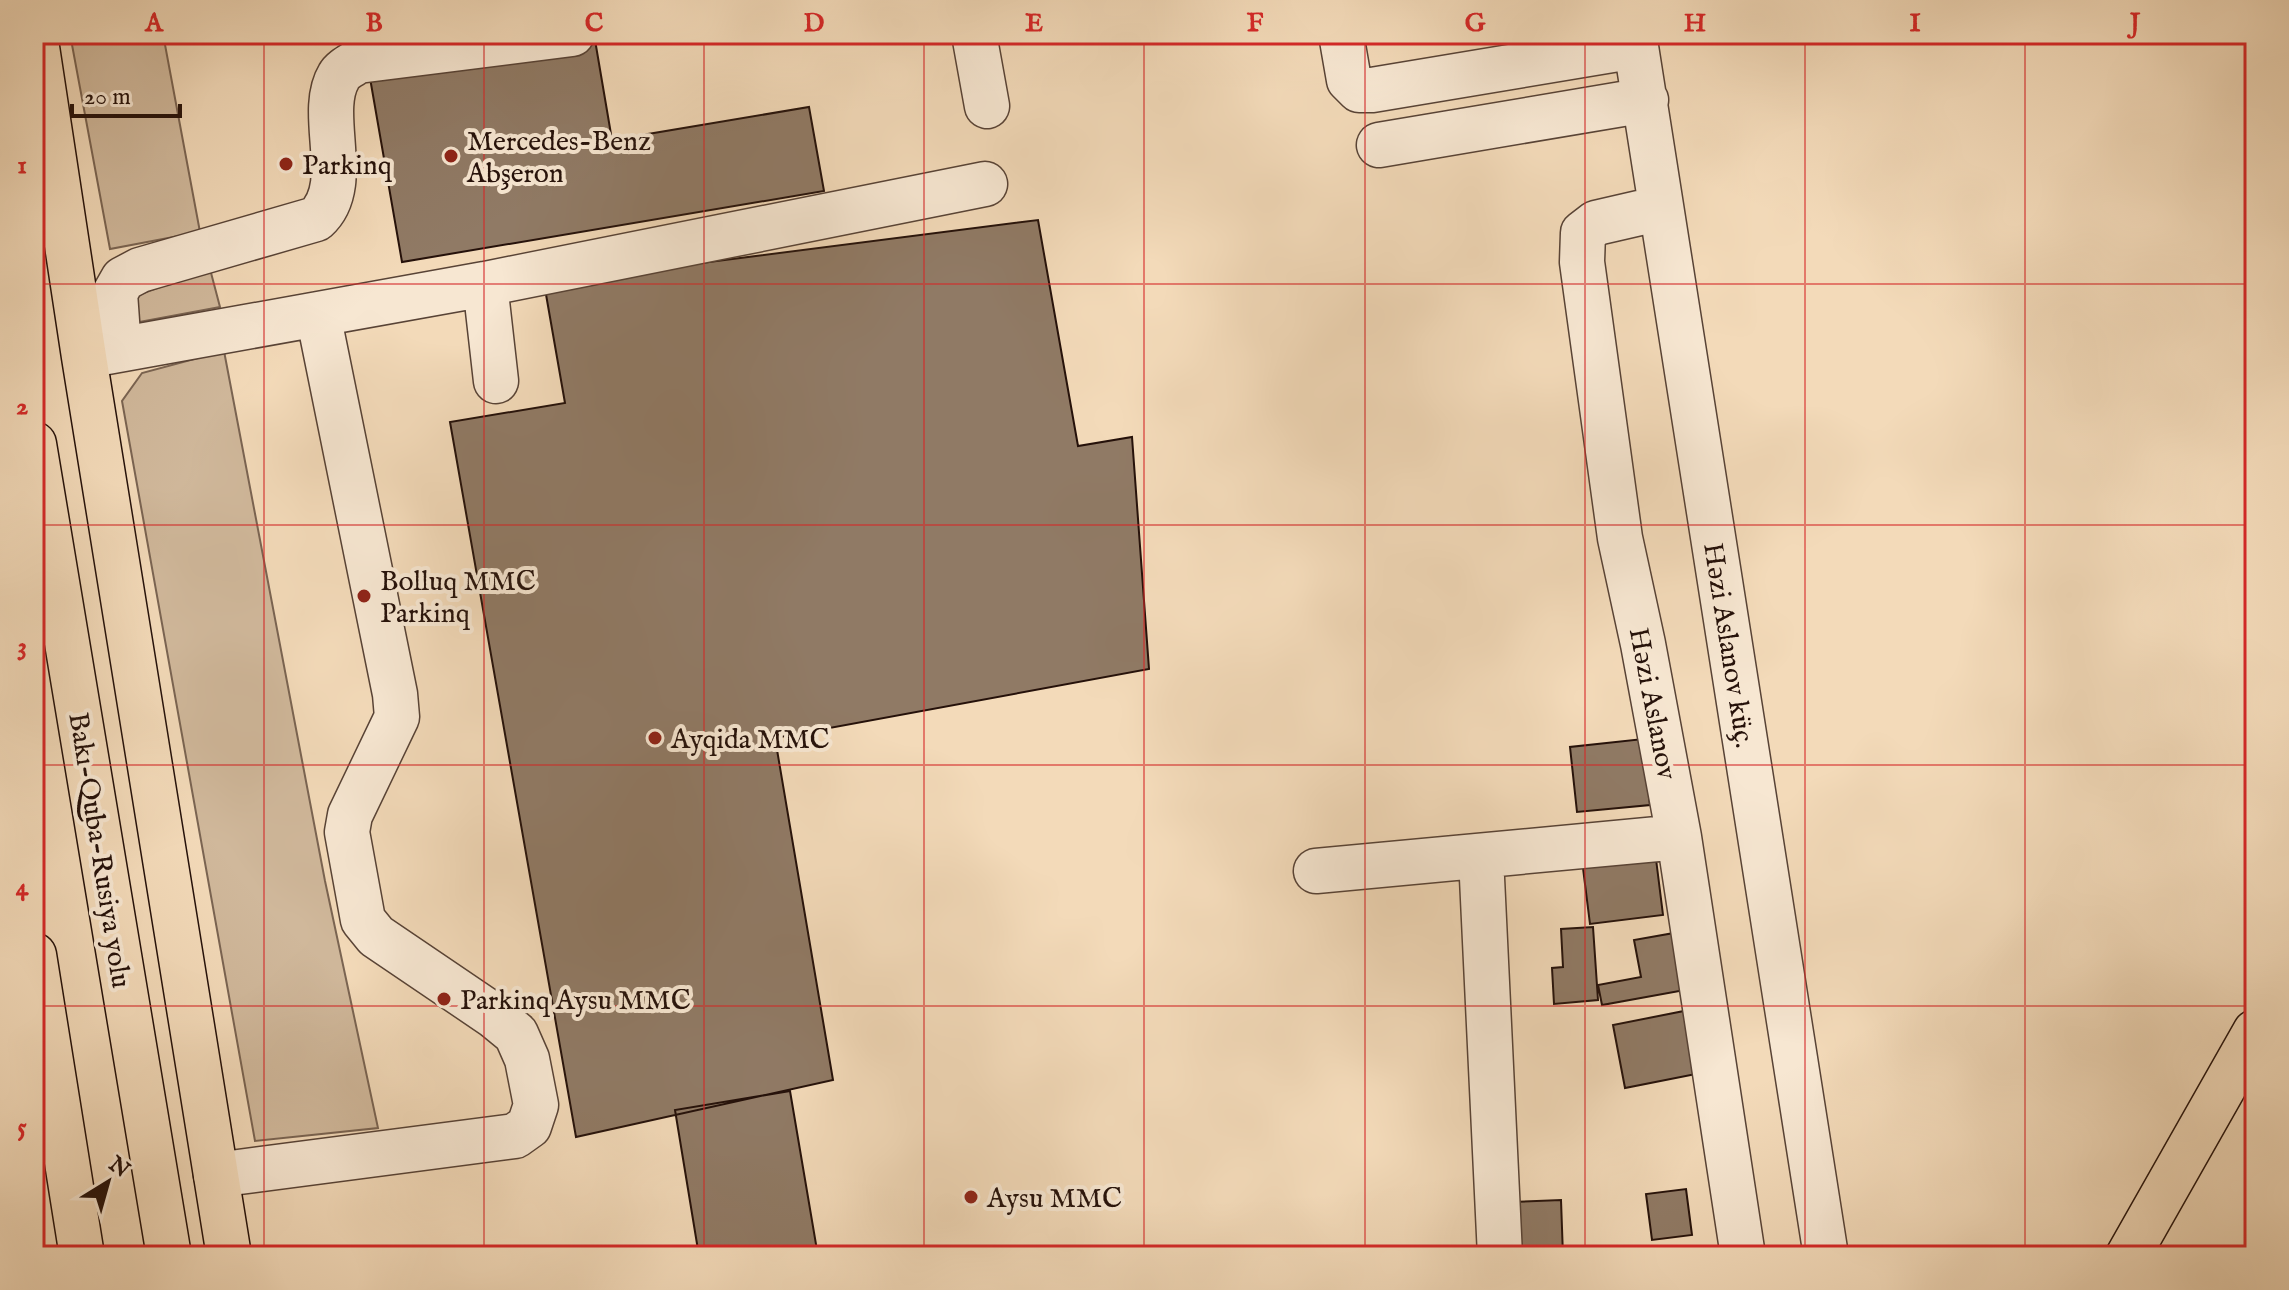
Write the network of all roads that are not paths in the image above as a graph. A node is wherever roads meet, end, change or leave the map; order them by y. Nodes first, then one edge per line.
1 (35, 34) edge
2 (572, 34) edge
3 (974, 34) edge
4 (1341, 34) edge
5 (1635, 40) edge
6 (1646, 100) junction
7 (987, 106) dead end
8 (1379, 145) dead end
9 (985, 184) dead end
10 (1661, 208) junction
11 (485, 284) junction
12 (318, 314) junction
13 (102, 353) junction
14 (496, 381) dead end
15 (34, 444) edge
16 (1679, 837) junction
17 (1481, 857) junction
18 (1316, 871) dead end
19 (34, 955) edge
20 (2255, 1032) edge
21 (216, 1175) junction
22 (82, 1256) edge
23 (169, 1256) edge
24 (229, 1256) edge
25 (1500, 1256) edge
26 (1743, 1256) edge
27 (1826, 1256) edge
28 (2128, 1256) edge

1 - 13 main road
2 - 13 street
3 - 7 street
4 - 5 street
5 - 6 street, Həzi Aslanov küç.
6 - 8 street
6 - 10 street, Həzi Aslanov küç.
9 - 11 street
10 - 16 street, Həzi Aslanov
10 - 27 street, Həzi Aslanov küç.
11 - 12 street
11 - 14 street
12 - 13 street
12 - 21 street
13 - 21 main road
15 - 23 main road, Bakı-Quba-Rusiya yolu
16 - 17 street
16 - 26 street, Həzi Aslanov
17 - 18 street
17 - 25 street
19 - 22 main road
20 - 28 main road
21 - 24 main road

